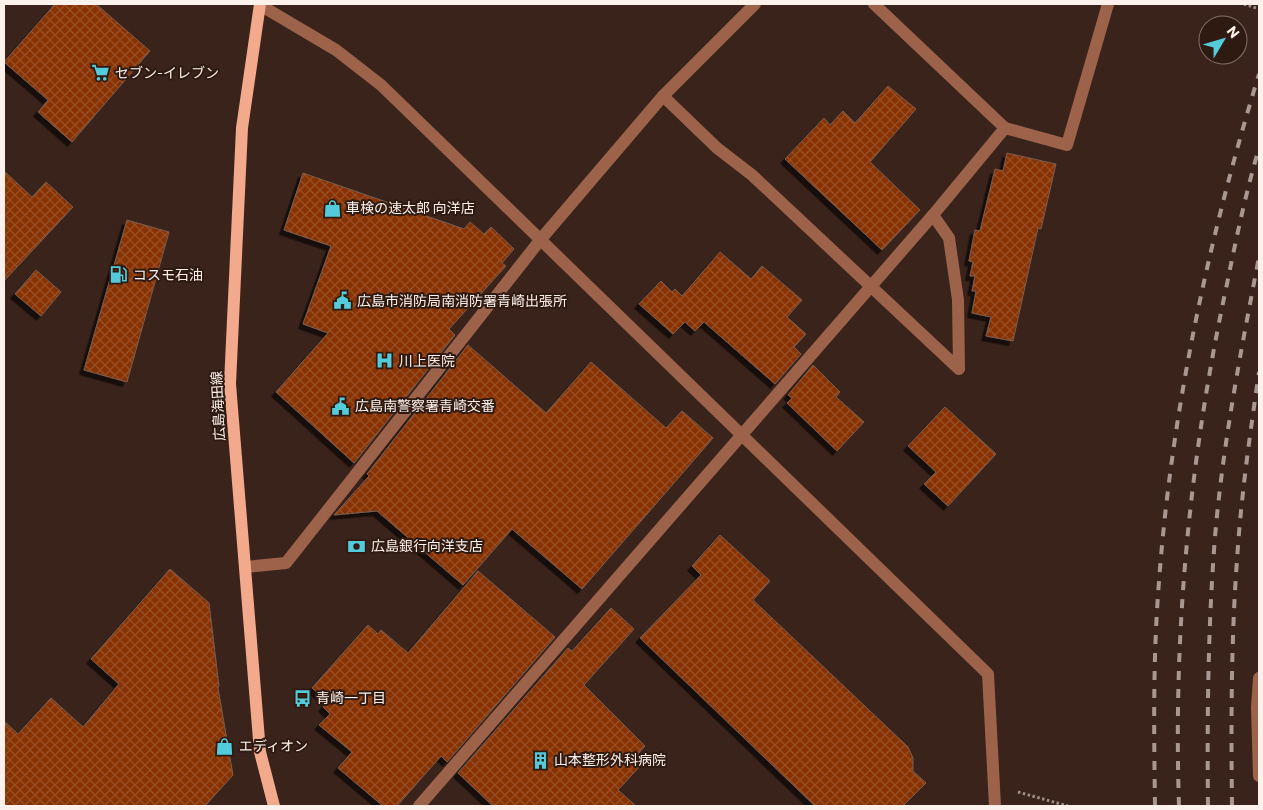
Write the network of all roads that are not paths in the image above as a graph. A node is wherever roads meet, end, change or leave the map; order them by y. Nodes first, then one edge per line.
1 (260, 4) edge
2 (755, 4) edge
3 (874, 4) edge
4 (1108, 4) edge
5 (663, 96) junction
6 (1005, 128) junction
7 (933, 215) junction
8 (541, 239) junction
9 (871, 287) junction
10 (741, 436) junction
11 (245, 567) junction
12 (1259, 678) edge
13 (1258, 709) edge
14 (1259, 776) edge
15 (274, 806) edge
16 (419, 806) edge
17 (995, 806) edge

1 - 8 street
1 - 11 main road, 広島海田線
2 - 5 street
3 - 6 street
4 - 6 street
5 - 8 street
5 - 9 street
6 - 7 street
7 - 9 street
7 - 9 street
8 - 10 street
8 - 11 street
9 - 10 street
10 - 16 street
10 - 17 street
11 - 15 main road, 広島海田線
12 - 13 street
13 - 14 street

